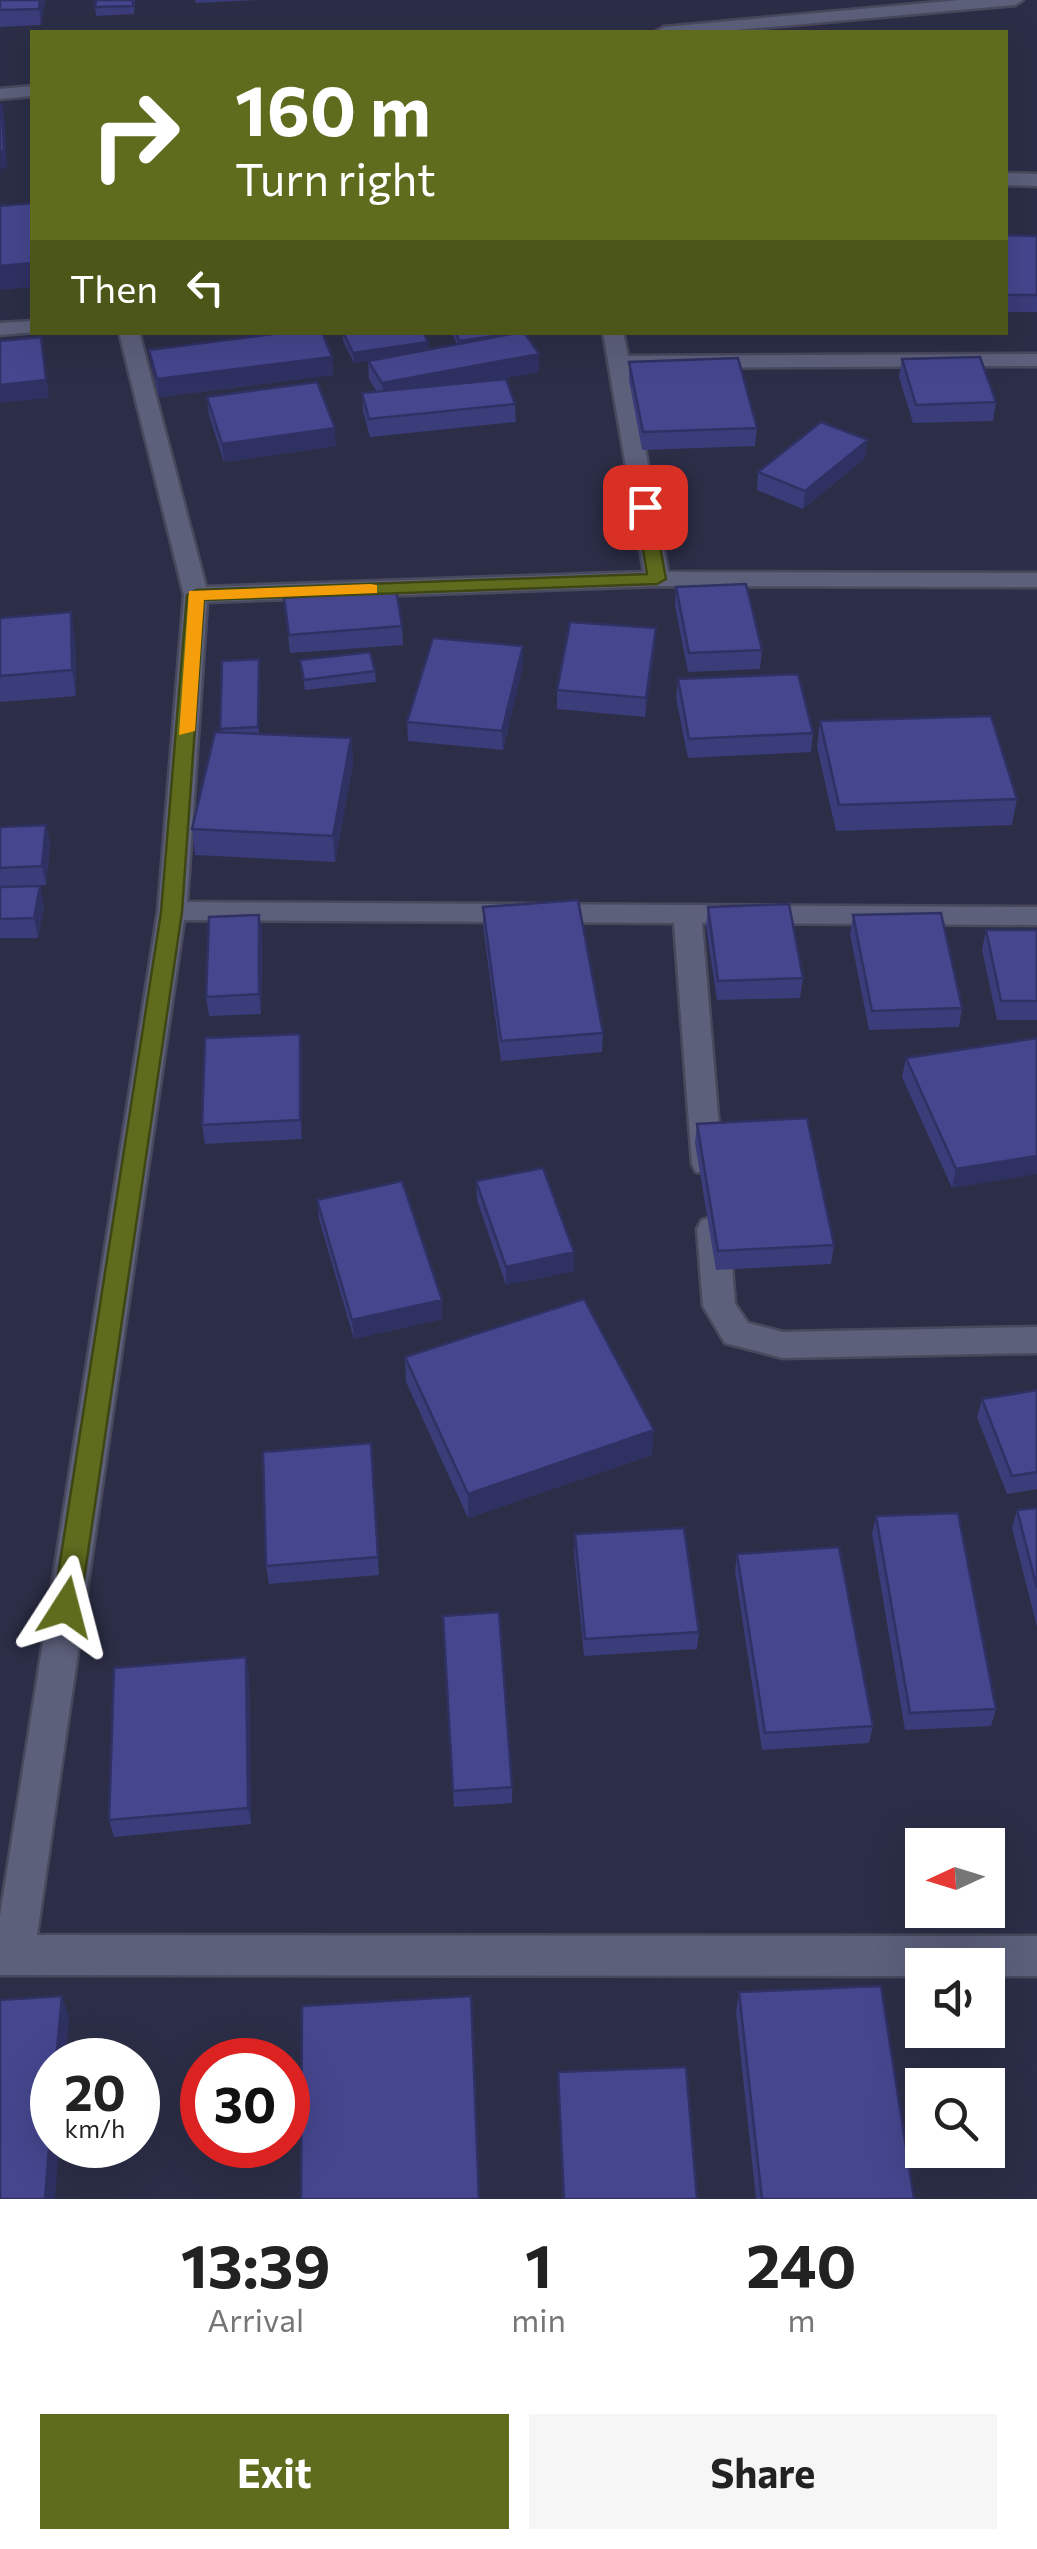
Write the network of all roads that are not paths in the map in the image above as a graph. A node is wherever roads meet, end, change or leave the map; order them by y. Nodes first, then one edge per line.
1 (1015, 0) edge
2 (686, 30) edge
3 (30, 91) edge
4 (0, 94) edge
5 (1008, 179) edge
6 (1037, 180) edge
7 (30, 327) edge
8 (0, 329) edge
9 (130, 335) edge
10 (614, 335) edge
11 (1037, 360) edge
12 (620, 362) junction
13 (657, 579) junction
14 (1037, 580) edge
15 (196, 595) junction
16 (172, 912) junction
17 (688, 916) junction
18 (1037, 916) edge
19 (1037, 1340) edge
20 (7, 1955) edge
21 (1037, 1956) edge

1 - 2 street
3 - 4 street
5 - 6 street
7 - 8 street
9 - 15 street
10 - 12 street
11 - 12 street
12 - 13 street
13 - 14 street
13 - 15 street
15 - 16 street
16 - 17 street
16 - 20 street
17 - 18 street
17 - 19 street
20 - 21 street

